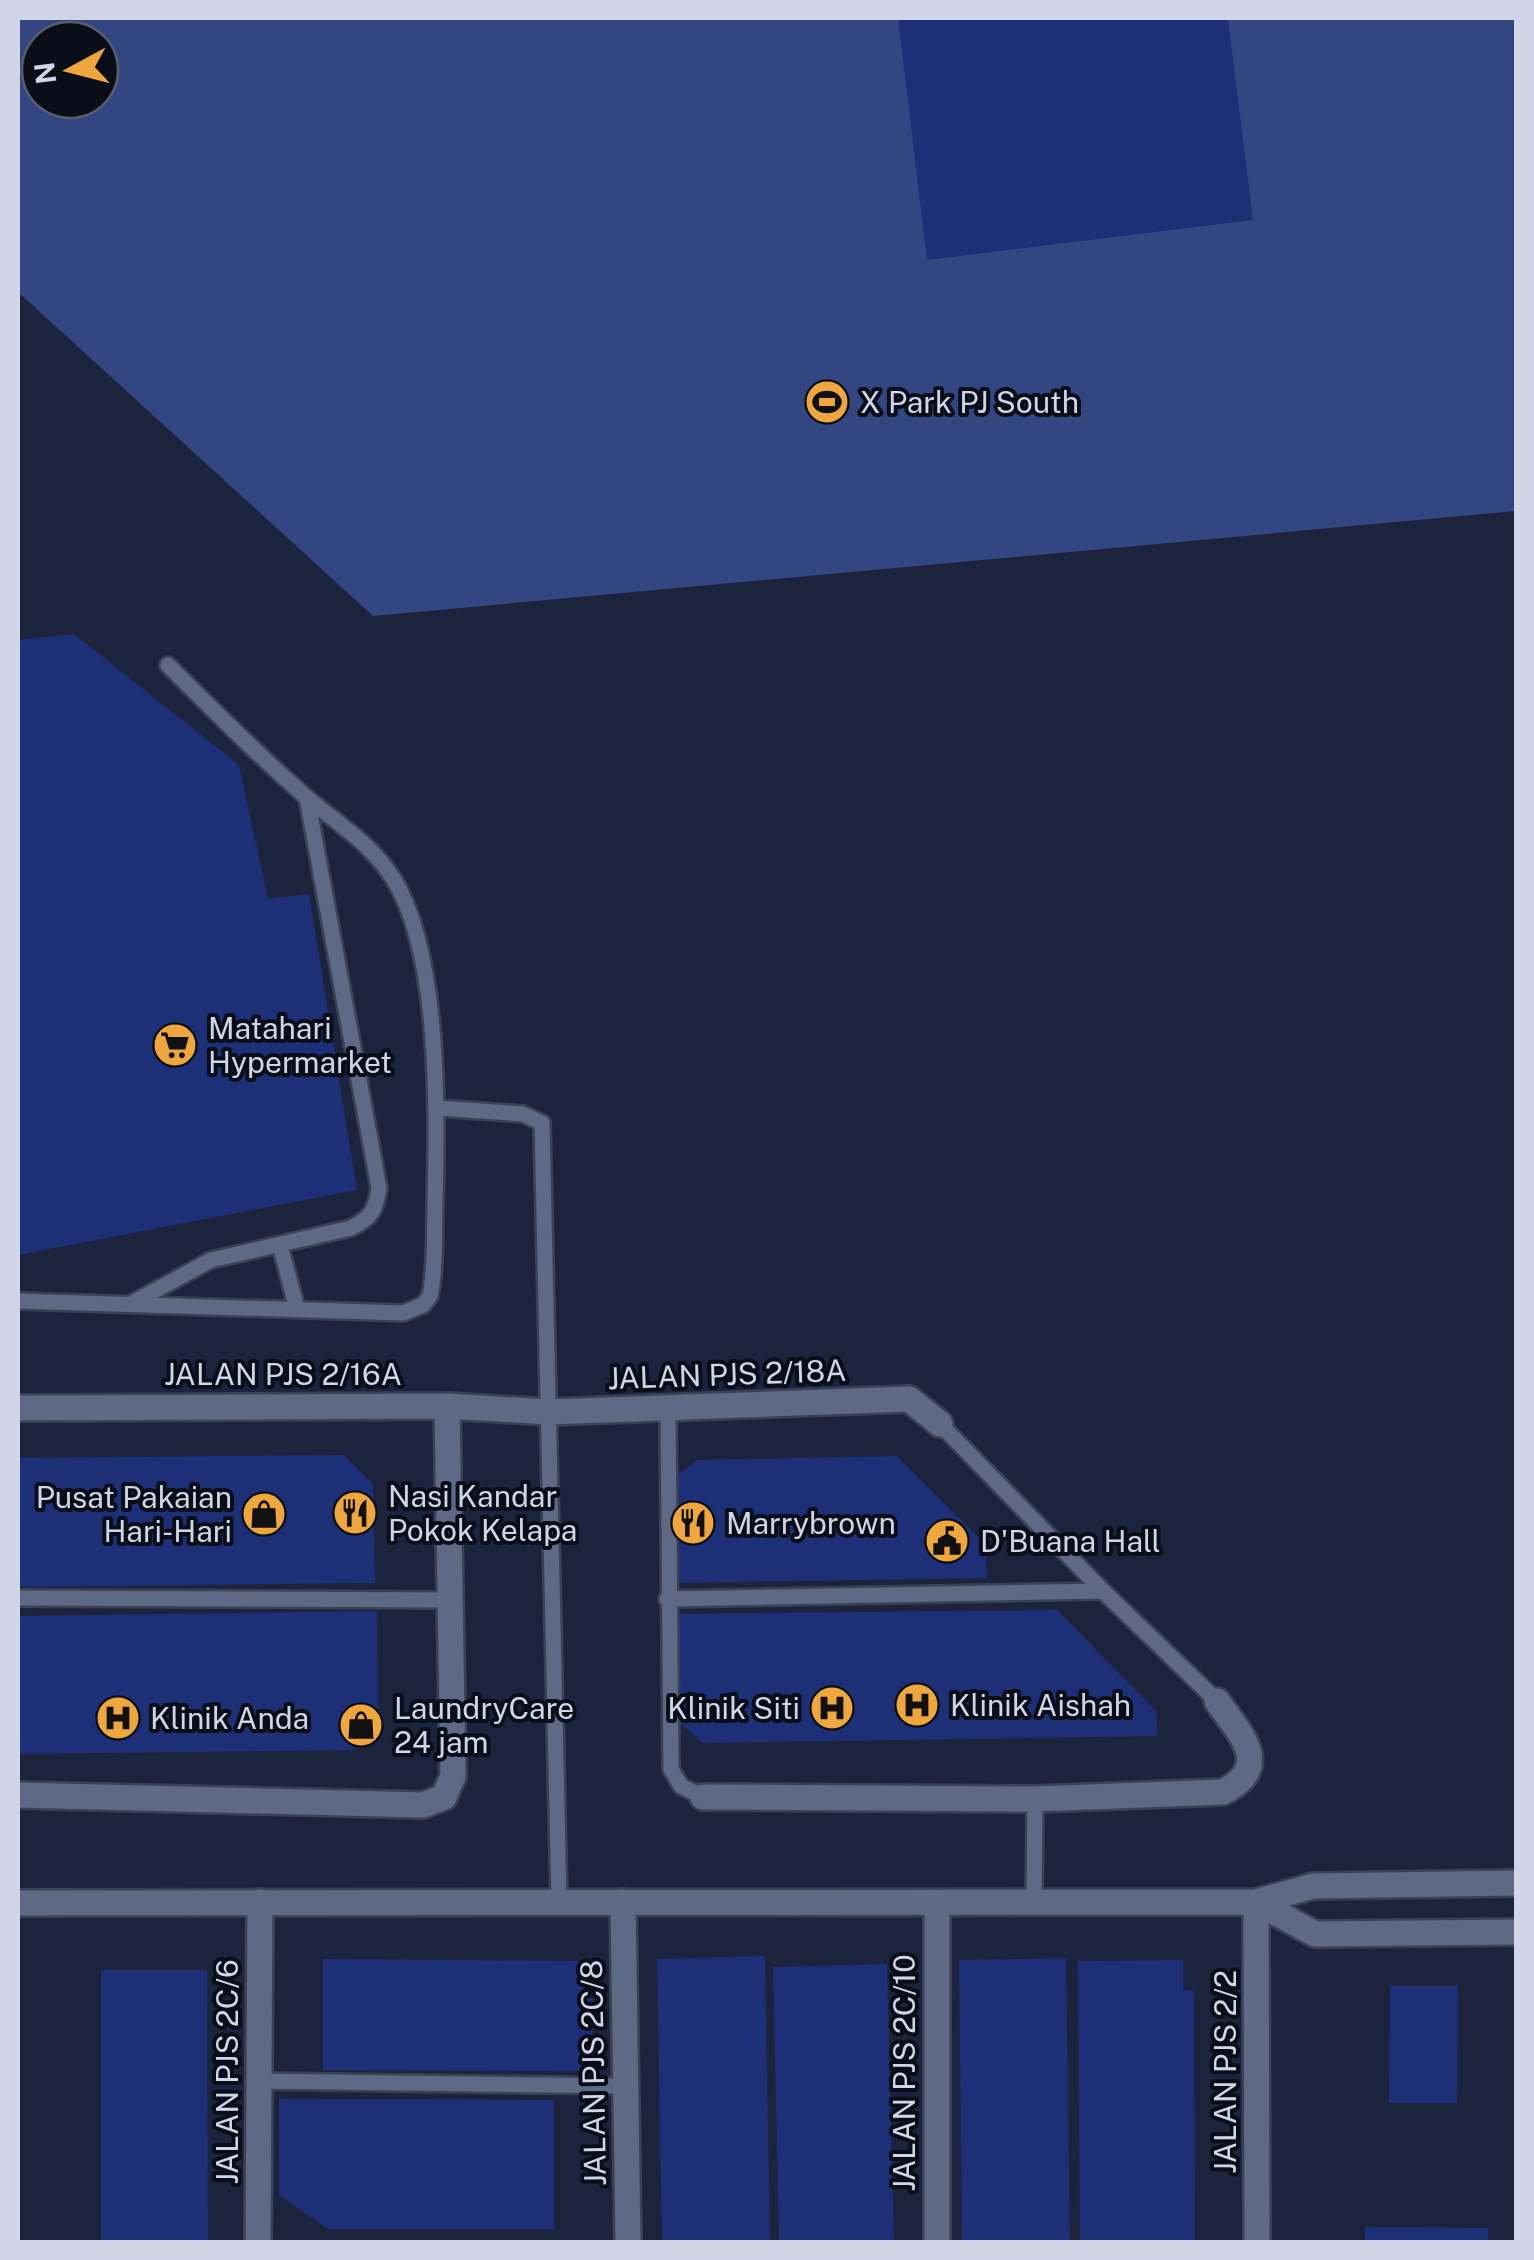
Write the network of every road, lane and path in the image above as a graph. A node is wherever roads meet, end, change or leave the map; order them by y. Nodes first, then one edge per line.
1 (168, 665) dead end
2 (307, 798) junction
3 (438, 1108) junction
4 (280, 1245) junction
5 (18, 1300) edge
6 (131, 1304) junction
7 (297, 1309) junction
8 (447, 1406) junction
9 (18, 1408) edge
10 (668, 1409) junction
11 (549, 1412) junction
12 (940, 1424) joint
13 (1102, 1591) junction
14 (18, 1598) edge
15 (667, 1599) junction
16 (452, 1600) junction
17 (1217, 1701) joint
18 (18, 1795) edge
19 (703, 1797) joint
20 (1035, 1799) junction
21 (1516, 1883) edge
22 (260, 1902) junction
23 (559, 1902) junction
24 (623, 1902) junction
25 (1034, 1902) junction
26 (1256, 1902) junction
27 (18, 1903) edge
28 (937, 1904) junction
29 (1516, 1932) edge
30 (259, 2081) junction
31 (626, 2086) junction
32 (258, 2242) edge
33 (628, 2242) edge
34 (936, 2242) edge
35 (1257, 2242) edge

1 - 2 lane
2 - 3 lane
2 - 4 lane
3 - 7 lane
3 - 11 lane
4 - 6 lane
4 - 7 lane
5 - 6 lane
6 - 7 lane
8 - 9 street, JALAN PJS 2/16A
8 - 11 street, JALAN PJS 2/16A
8 - 16 street
10 - 11 street, JALAN PJS 2/18A
10 - 12 street, JALAN PJS 2/18A
10 - 15 lane
11 - 23 lane
12 - 13 lane
13 - 15 lane
13 - 17 lane
14 - 16 lane
15 - 19 lane
16 - 18 street
17 - 20 street
19 - 20 street
20 - 25 lane
21 - 26 street
22 - 23 street
22 - 27 street
22 - 30 street, JALAN PJS 2C/6
23 - 24 street
24 - 28 street
24 - 31 street, JALAN PJS 2C/8
25 - 26 street
25 - 28 street
26 - 29 street
26 - 35 street, JALAN PJS 2/2
28 - 34 street, JALAN PJS 2C/10
30 - 31 lane
30 - 32 street, JALAN PJS 2C/6
31 - 33 street, JALAN PJS 2C/8

